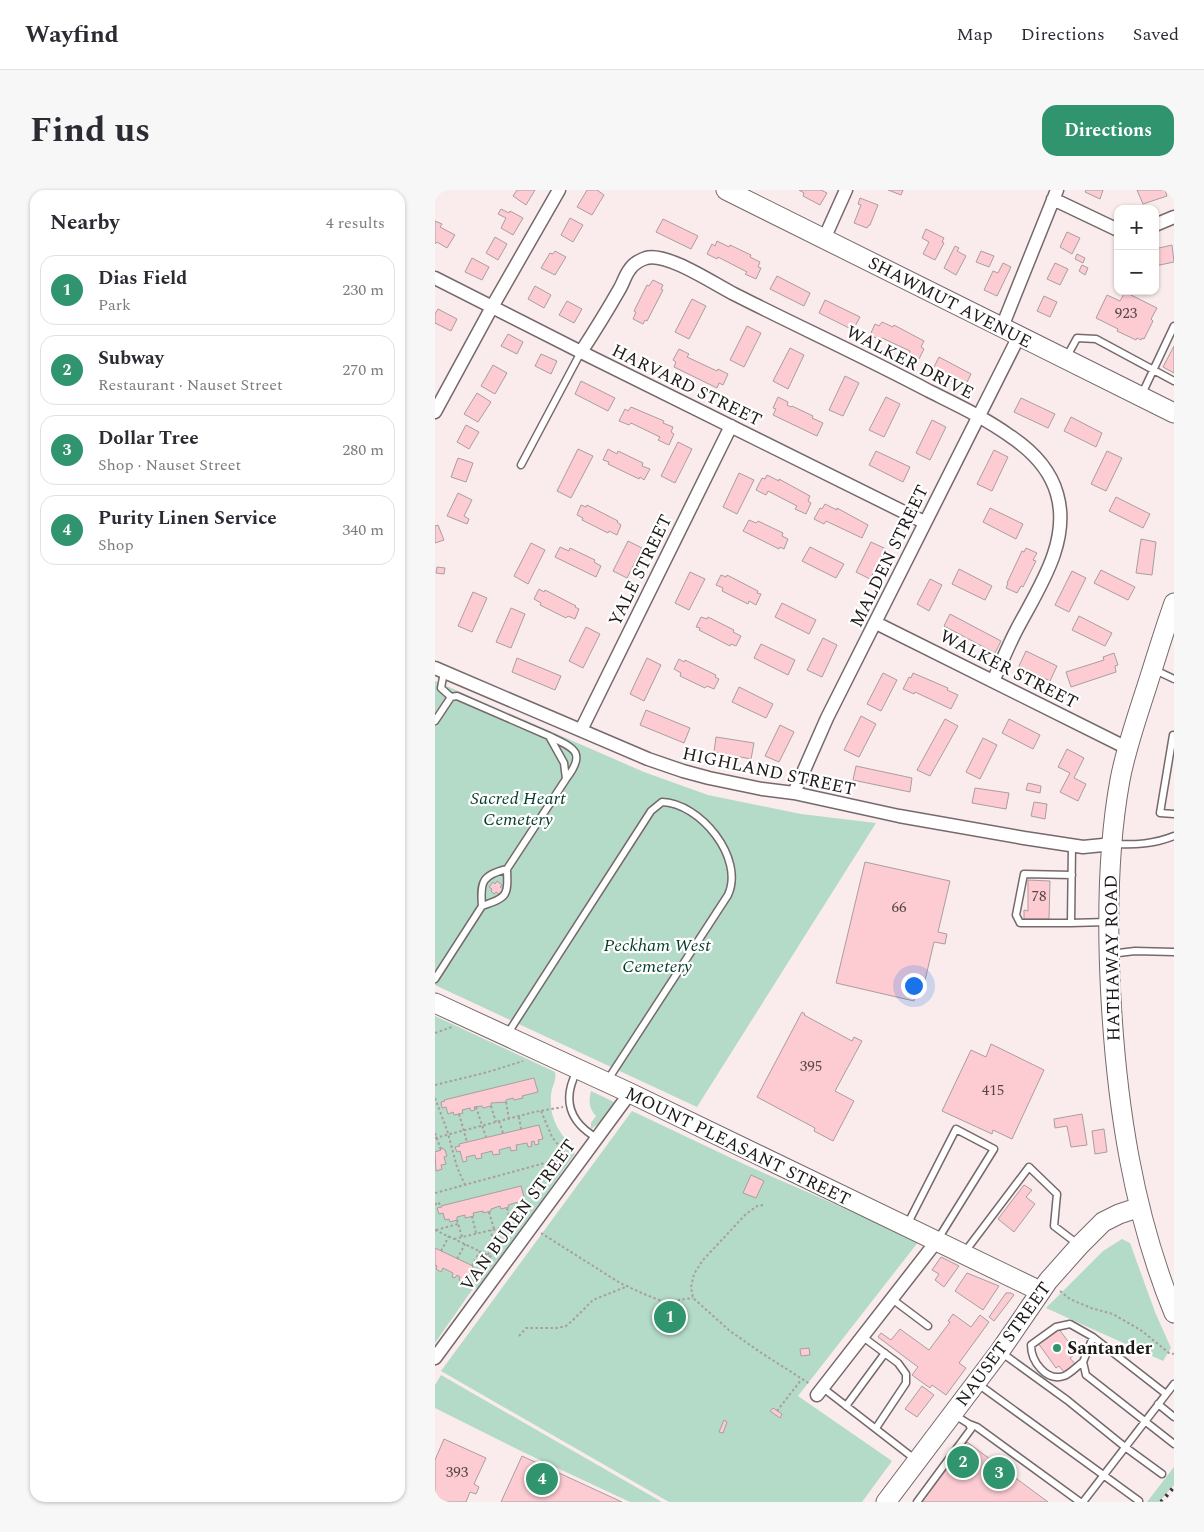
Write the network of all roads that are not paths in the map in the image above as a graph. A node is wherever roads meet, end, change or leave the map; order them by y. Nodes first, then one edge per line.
1 (559, 190) edge
2 (727, 190) edge
3 (846, 190) edge
4 (1055, 195) edge
5 (1174, 217) edge
6 (1159, 223) edge
7 (1114, 228) edge
8 (825, 239) junction
9 (435, 278) edge
10 (492, 307) junction
11 (1002, 328) junction
12 (1174, 328) edge
13 (1019, 336) junction
14 (1163, 350) junction
15 (581, 352) junction
16 (1170, 353) dead end
17 (1065, 359) junction
18 (1153, 370) junction
19 (1174, 381) edge
20 (1140, 397) junction
21 (435, 412) edge
22 (1174, 413) edge
23 (979, 416) junction
24 (731, 426) junction
25 (521, 465) dead end
26 (924, 522) junction
27 (1174, 603) edge
28 (876, 622) junction
29 (1153, 668) junction
30 (440, 670) edge
31 (1174, 679) edge
32 (993, 681) junction
33 (451, 697) junction
34 (435, 721) edge
35 (581, 730) junction
36 (1174, 734) edge
37 (549, 736) junction
38 (1127, 748) junction
39 (566, 779) junction
40 (794, 793) junction
41 (1174, 814) edge
42 (1174, 836) edge
43 (1113, 844) junction
44 (1073, 845) junction
45 (507, 869) junction
46 (1072, 875) junction
47 (482, 906) junction
48 (1109, 922) junction
49 (1071, 923) junction
50 (1174, 952) edge
51 (1109, 954) junction
52 (435, 979) edge
53 (435, 1003) edge
54 (506, 1036) junction
55 (578, 1070) junction
56 (606, 1083) junction
57 (630, 1093) junction
58 (597, 1138) junction
59 (1139, 1208) junction
60 (906, 1226) junction
61 (936, 1242) junction
62 (1080, 1245) junction
63 (963, 1254) junction
64 (1044, 1286) junction
65 (892, 1299) junction
66 (1174, 1313) edge
67 (928, 1326) dead end
68 (863, 1337) junction
69 (1093, 1338) junction
70 (1000, 1351) junction
71 (885, 1354) junction
72 (435, 1358) edge
73 (1083, 1362) junction
74 (976, 1382) junction
75 (1174, 1384) edge
76 (817, 1390) joint
77 (1166, 1394) junction
78 (1159, 1404) junction
79 (846, 1406) junction
80 (952, 1414) junction
81 (1174, 1416) edge
82 (1145, 1422) junction
83 (970, 1427) junction
84 (876, 1428) junction
85 (1173, 1442) edge
86 (1125, 1447) junction
87 (917, 1460) junction
88 (1162, 1474) dead end
89 (1103, 1475) junction
90 (1139, 1501) edge
91 (886, 1502) edge
92 (917, 1502) edge
93 (1081, 1502) edge

1 - 10 street
2 - 8 main road, SHAWMUT AVENUE
3 - 8 street
4 - 7 street
4 - 11 street
5 - 6 street
8 - 11 main road, SHAWMUT AVENUE
9 - 10 street, HARVARD STREET
10 - 15 street, HARVARD STREET
10 - 21 street
11 - 13 main road, SHAWMUT AVENUE
12 - 14 lane
13 - 17 main road, SHAWMUT AVENUE
13 - 23 street, MALDEN STREET
14 - 16 lane
14 - 18 lane
15 - 23 street, WALKER DRIVE
15 - 24 street, HARVARD STREET
15 - 25 lane
17 - 18 lane
17 - 20 main road, SHAWMUT AVENUE
18 - 19 lane
18 - 20 lane
20 - 22 main road, SHAWMUT AVENUE
23 - 26 street, MALDEN STREET
23 - 32 street, WALKER DRIVE
24 - 26 street, HARVARD STREET
24 - 35 street, YALE STREET
26 - 28 street, MALDEN STREET
27 - 29 main road, HATHAWAY ROAD
28 - 32 street, WALKER STREET
28 - 40 street, MALDEN STREET
29 - 31 lane
29 - 38 main road, HATHAWAY ROAD
30 - 33 lane
30 - 35 street, HIGHLAND STREET
32 - 38 street, WALKER STREET
33 - 34 lane
33 - 37 lane
35 - 40 street, HIGHLAND STREET
36 - 41 lane
37 - 39 lane
37 - 39 lane
38 - 43 main road, HATHAWAY ROAD
39 - 45 lane
40 - 44 street, HIGHLAND STREET
42 - 43 lane
43 - 44 street, HIGHLAND STREET
43 - 48 main road, HATHAWAY ROAD
44 - 46 lane
45 - 47 lane
45 - 47 lane
46 - 49 lane
46 - 49 lane
47 - 52 lane
48 - 49 lane
48 - 51 main road, HATHAWAY ROAD
50 - 51 lane
51 - 59 main road, HATHAWAY ROAD
53 - 54 main road, MOUNT PLEASANT STREET
54 - 55 main road, MOUNT PLEASANT STREET
54 - 56 lane
55 - 56 main road, MOUNT PLEASANT STREET
55 - 58 lane
56 - 57 main road, MOUNT PLEASANT STREET
57 - 58 street, VAN BUREN STREET
57 - 60 main road, MOUNT PLEASANT STREET
58 - 72 street, VAN BUREN STREET
59 - 62 main road, NAUSET STREET
59 - 66 main road, HATHAWAY ROAD
60 - 61 main road, MOUNT PLEASANT STREET
60 - 61 lane
61 - 63 main road, MOUNT PLEASANT STREET
61 - 65 street
62 - 63 lane
62 - 64 main road, NAUSET STREET
63 - 64 main road, MOUNT PLEASANT STREET
64 - 70 main road, NAUSET STREET
65 - 67 lane
65 - 68 street
68 - 71 lane
68 - 76 street
69 - 73 lane
69 - 73 lane
69 - 77 lane
70 - 74 main road, NAUSET STREET
70 - 86 lane
71 - 79 lane
71 - 84 lane
73 - 82 lane
74 - 80 main road, NAUSET STREET
74 - 89 lane
75 - 77 lane
76 - 79 lane
77 - 78 lane
78 - 81 lane
78 - 82 lane
79 - 84 lane
80 - 83 lane
80 - 87 main road, NAUSET STREET
82 - 85 lane
82 - 86 lane
83 - 92 lane
83 - 93 lane
84 - 87 lane
86 - 88 lane
86 - 89 lane
87 - 91 main road, NAUSET STREET
89 - 90 lane
89 - 93 lane

